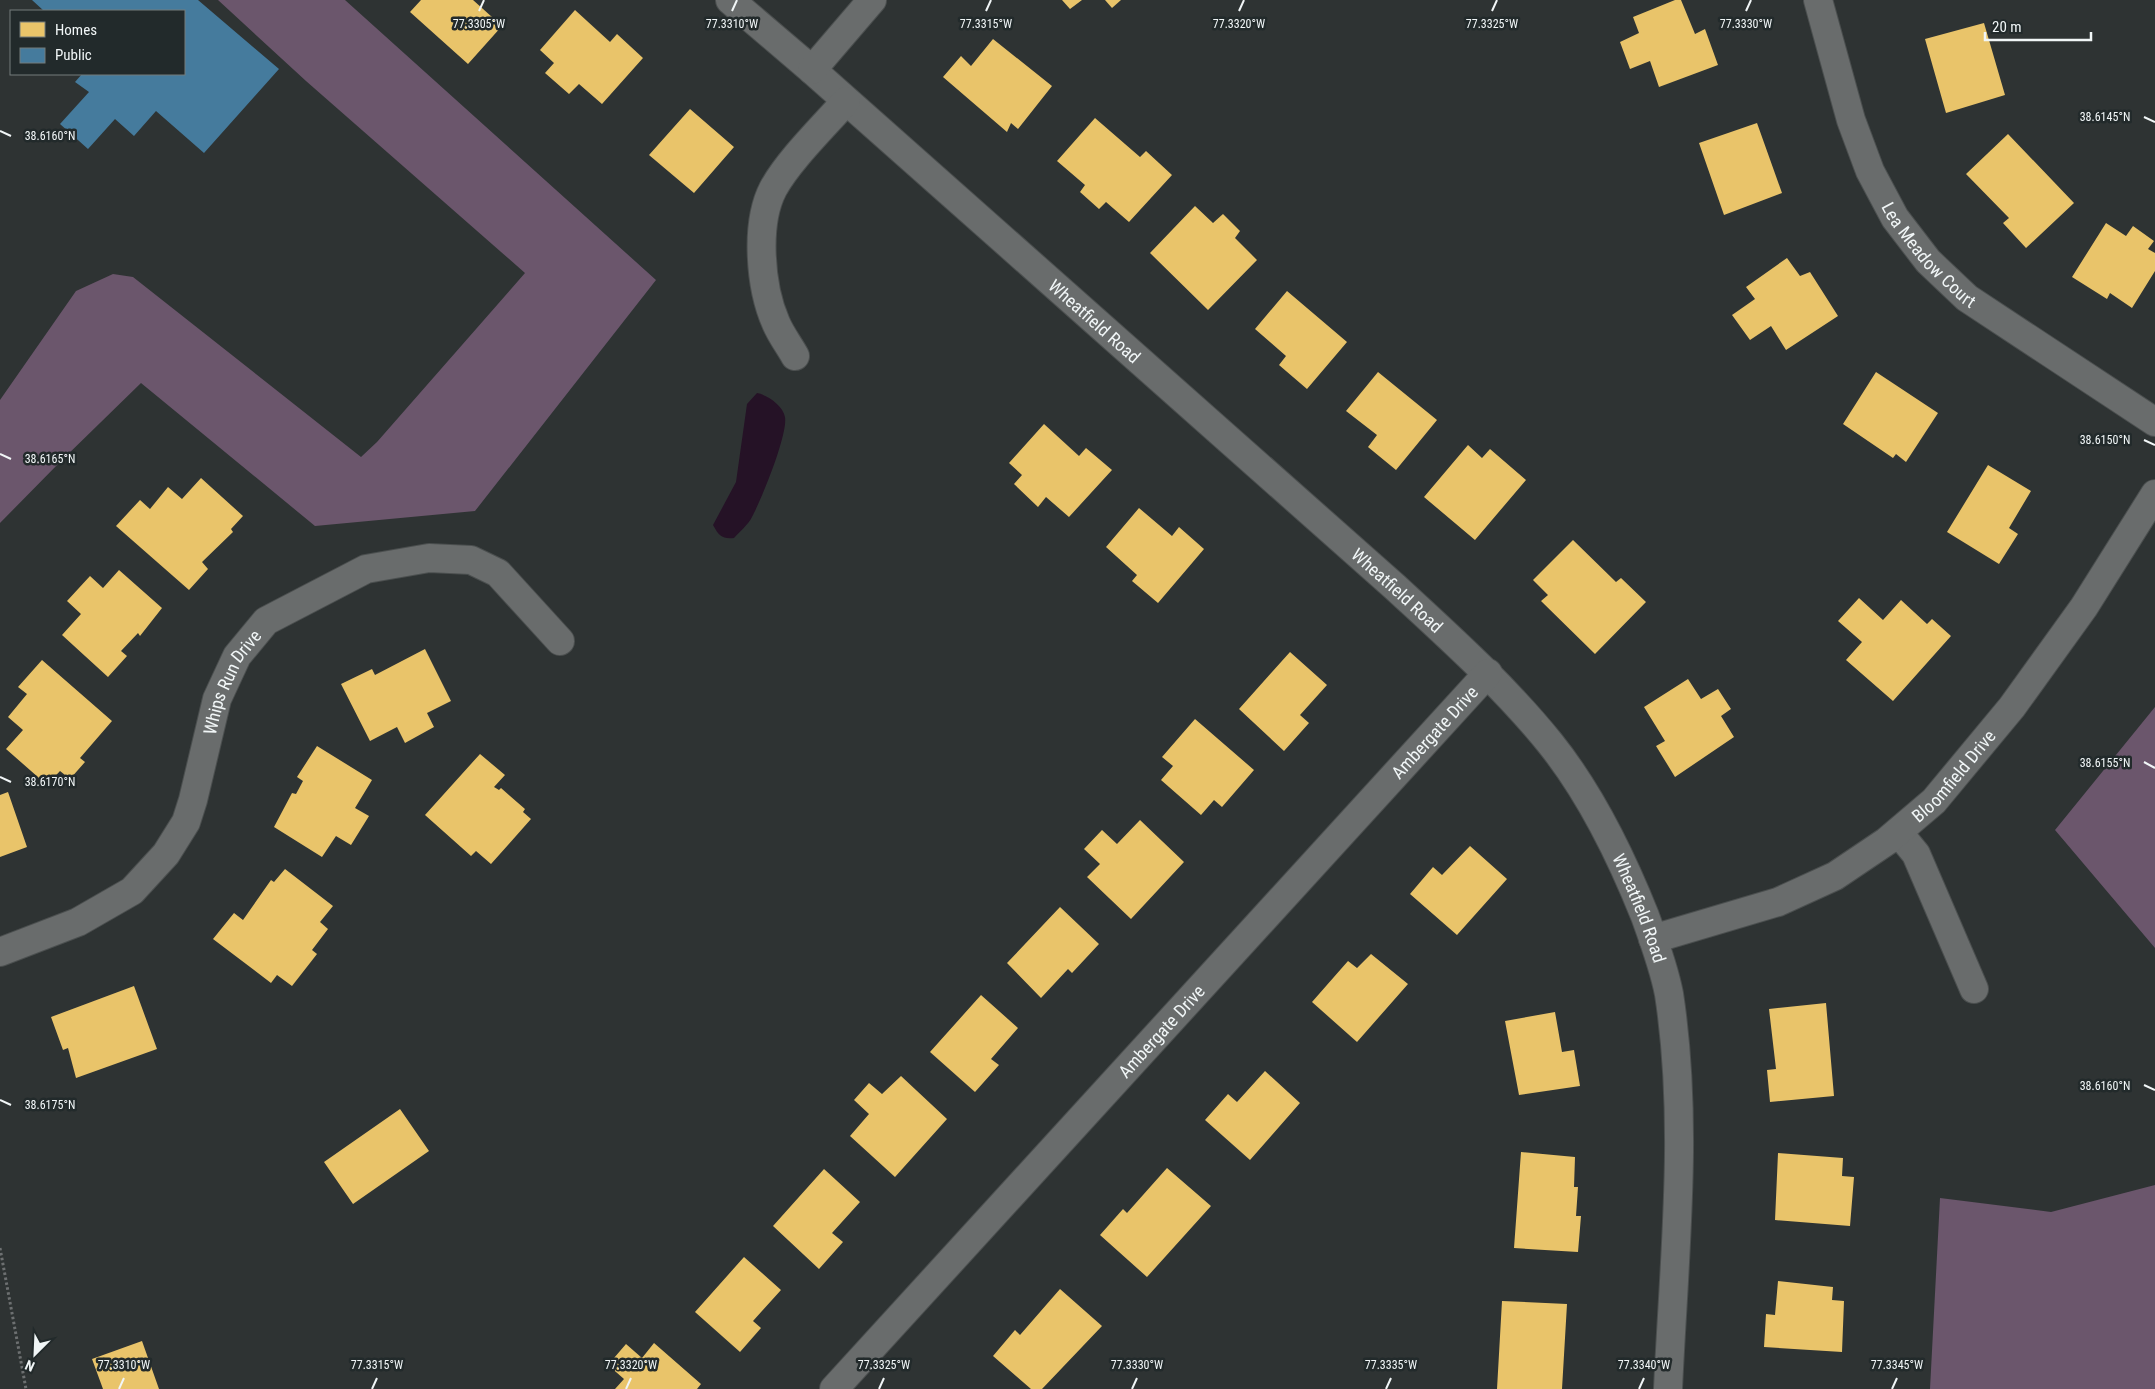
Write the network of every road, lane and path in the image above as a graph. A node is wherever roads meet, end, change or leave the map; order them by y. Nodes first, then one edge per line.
1 (730, 0) edge
2 (872, 0) edge
3 (1818, 0) edge
4 (812, 70) junction
5 (846, 101) junction
6 (797, 346) dead end
7 (2155, 422) edge
8 (2155, 494) edge
9 (560, 641) dead end
10 (1488, 673) junction
11 (1898, 832) junction
12 (1654, 939) junction
13 (0, 952) edge
14 (1974, 989) dead end
15 (0, 1248) edge
16 (26, 1389) edge
17 (834, 1389) edge
18 (1668, 1389) edge

1 - 4 street, Wheatfield Road
2 - 4 street
3 - 7 street, Lea Meadow Court
4 - 5 street, Wheatfield Road
5 - 6 street
5 - 10 street, Wheatfield Road
8 - 11 street, Bloomfield Drive
9 - 13 street, Whips Run Drive
10 - 12 street, Wheatfield Road
10 - 17 street, Ambergate Drive
11 - 12 street, Bloomfield Drive
11 - 14 street
12 - 18 street, Wheatfield Road
15 - 16 path

